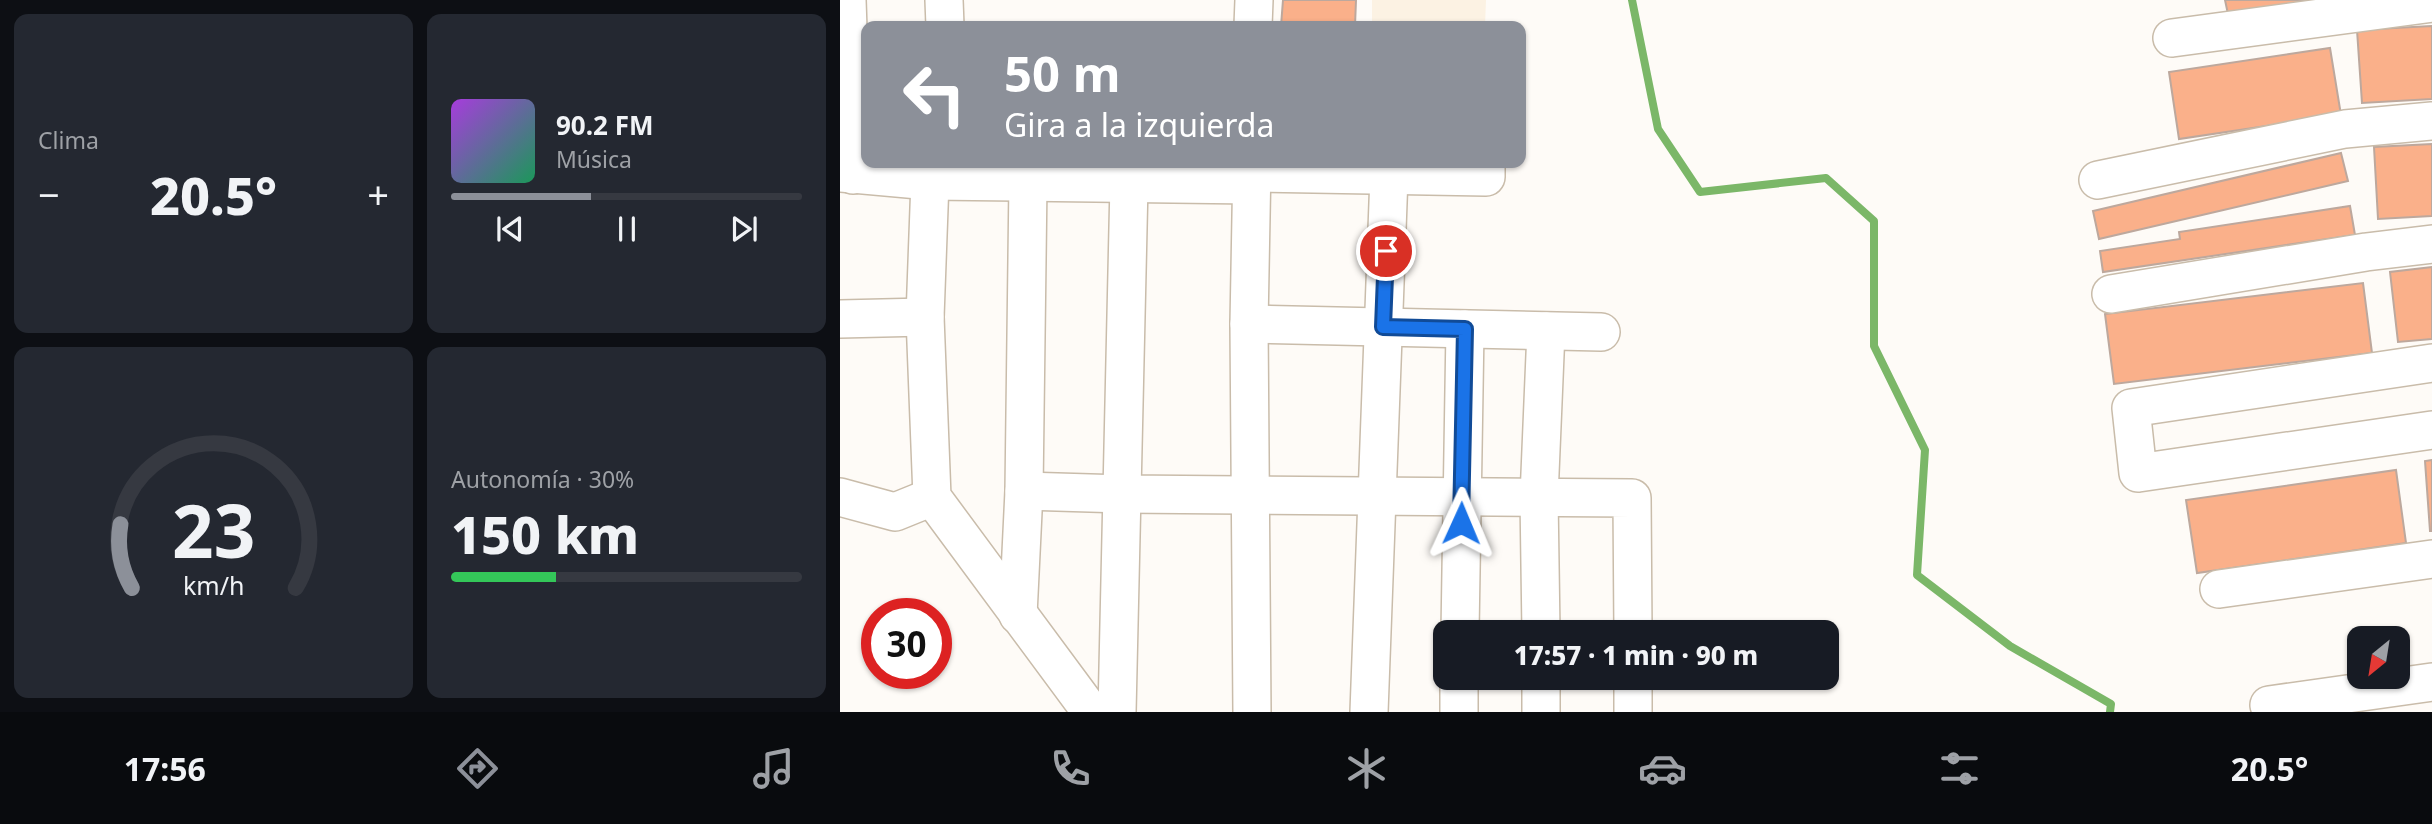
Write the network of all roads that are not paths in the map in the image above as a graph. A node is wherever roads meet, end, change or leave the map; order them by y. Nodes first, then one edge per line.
1 (847, 0) edge
2 (944, 0) edge
3 (1254, 0) edge
4 (2432, 3) edge
5 (944, 21) edge
6 (1253, 21) edge
7 (2172, 38) dead end
8 (2432, 121) edge
9 (1486, 168) edge
10 (847, 174) edge
11 (942, 174) edge
12 (1252, 174) edge
13 (1389, 176) junction
14 (2098, 180) dead end
15 (1028, 182) junction
16 (1129, 184) junction
17 (2432, 244) edge
18 (2111, 294) dead end
19 (925, 317) junction
20 (840, 319) edge
21 (1249, 324) junction
22 (1383, 327) junction
23 (1465, 329) junction
24 (1546, 331) junction
25 (1601, 331) dead end
26 (2432, 363) edge
27 (2432, 430) edge
28 (1024, 491) junction
29 (1250, 493) junction
30 (1124, 494) junction
31 (1377, 495) junction
32 (1462, 496) junction
33 (840, 497) edge
34 (1539, 497) junction
35 (932, 498) junction
36 (2432, 559) edge
37 (2219, 589) dead end
38 (1018, 615) junction
39 (1460, 620) edge
40 (1541, 620) edge
41 (1633, 620) edge
42 (2432, 682) edge
43 (1459, 690) edge
44 (1541, 690) edge
45 (1633, 690) edge
46 (2269, 705) dead end
47 (1091, 712) edge
48 (1117, 712) edge
49 (1252, 712) edge
50 (1368, 712) edge
51 (1459, 712) edge
52 (1541, 712) edge
53 (1633, 712) edge

1 - 10 street
2 - 5 street
3 - 6 street
4 - 7 street
8 - 14 street
9 - 13 street
10 - 11 street
11 - 15 street
11 - 19 street
12 - 13 street
12 - 16 street
12 - 21 street
13 - 22 street
15 - 16 street
15 - 28 street
16 - 30 street
17 - 18 street
19 - 20 street
19 - 35 street
21 - 22 street
21 - 29 street
22 - 23 street
22 - 31 street
23 - 24 street
23 - 32 street
24 - 25 street
24 - 34 street
26 - 27 street
28 - 30 street
28 - 38 street
29 - 30 street
29 - 31 street
29 - 49 street
30 - 48 street
31 - 32 street
31 - 50 street
32 - 34 street
32 - 39 street
33 - 35 street
34 - 40 street
34 - 41 street
35 - 38 street
36 - 37 street
38 - 47 street
42 - 46 street
43 - 51 street
44 - 52 street
45 - 53 street

